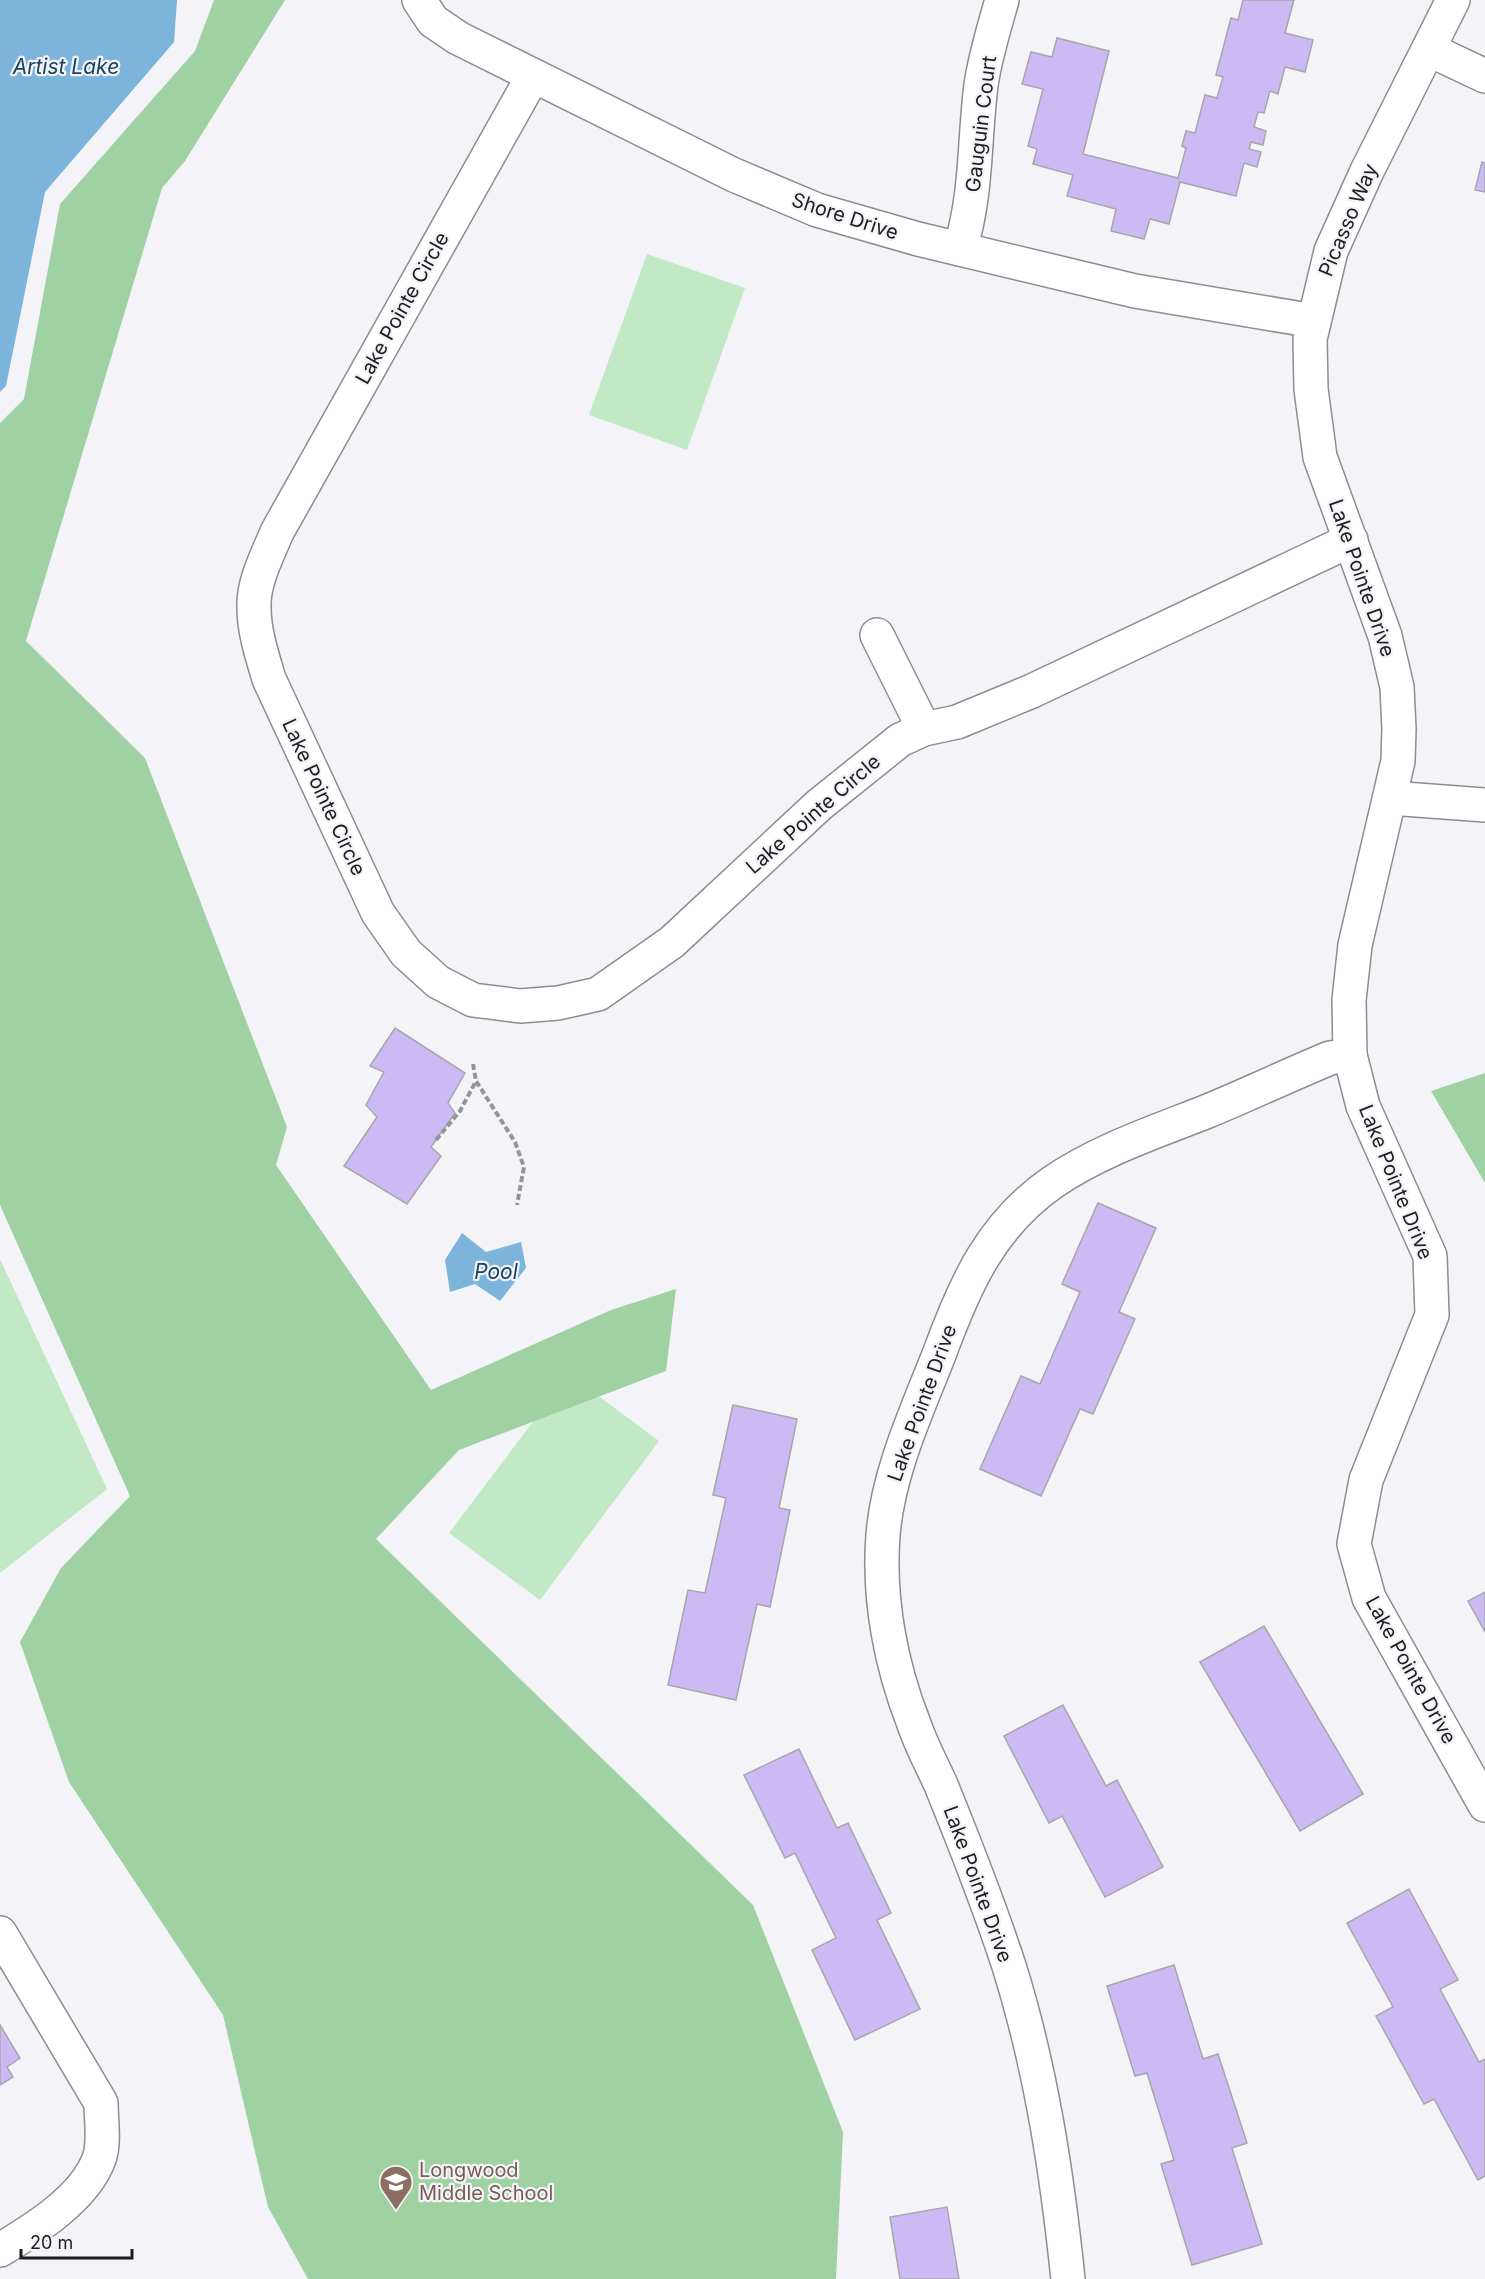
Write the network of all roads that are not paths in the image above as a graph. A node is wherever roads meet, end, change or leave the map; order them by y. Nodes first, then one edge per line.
1 (1002, 0) edge
2 (1453, 0) edge
3 (420, 1) edge
4 (1430, 50) junction
5 (533, 76) junction
6 (1485, 76) edge
7 (960, 249) junction
8 (1314, 321) junction
9 (1320, 457) joint
10 (1351, 540) junction
11 (877, 635) dead end
12 (924, 729) junction
13 (1390, 798) junction
14 (1485, 805) edge
15 (1350, 1054) junction
16 (1485, 1804) edge
17 (0, 1933) edge
18 (0, 2250) edge
19 (1068, 2279) edge

1 - 7 street, Gauguin Court
2 - 4 street, Picasso Way
3 - 5 street, Shore Drive
4 - 6 street
4 - 8 street, Picasso Way
5 - 7 street, Shore Drive
5 - 12 street, Lake Pointe Circle
7 - 8 street, Shore Drive
8 - 9 street, Picasso Way
9 - 10 street, Lake Pointe Drive
10 - 12 street, Lake Pointe Circle
10 - 13 street, Lake Pointe Drive
11 - 12 street
13 - 14 street
13 - 15 street, Lake Pointe Drive
15 - 16 street, Lake Pointe Drive
15 - 19 street, Lake Pointe Drive
17 - 18 street

